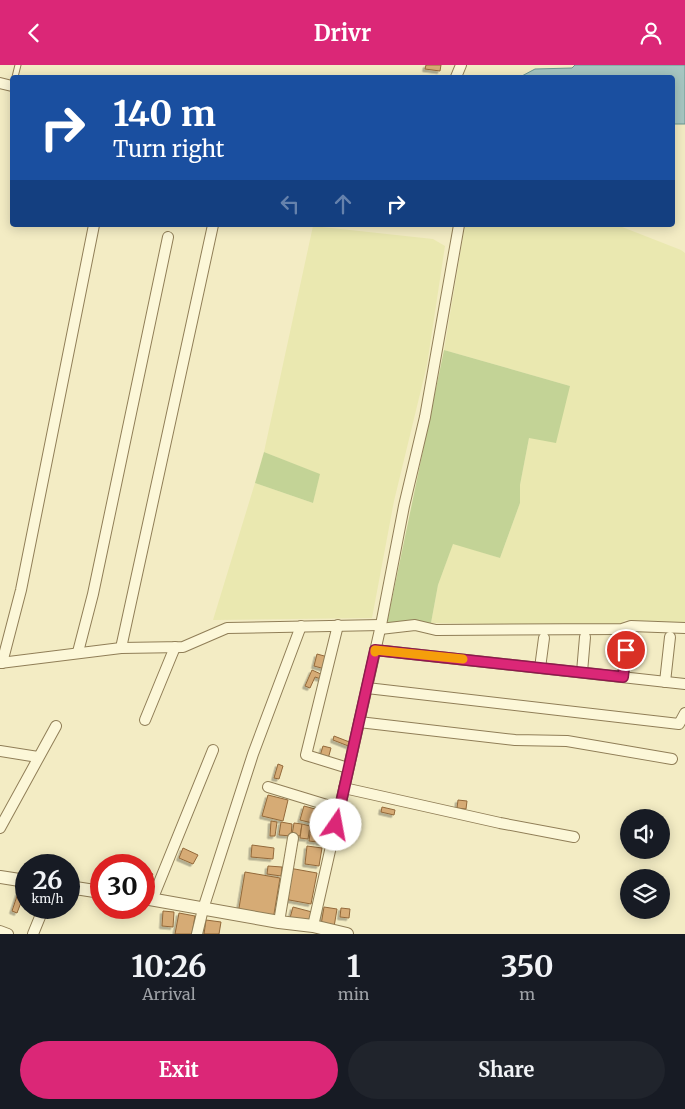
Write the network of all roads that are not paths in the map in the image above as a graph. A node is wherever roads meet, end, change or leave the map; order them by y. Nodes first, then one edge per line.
1 (94, 227) edge
2 (213, 227) edge
3 (458, 227) edge
4 (168, 237) dead end
5 (338, 625) junction
6 (301, 626) junction
7 (380, 627) junction
8 (685, 628) edge
9 (585, 637) dead end
10 (627, 637) dead end
11 (670, 637) dead end
12 (544, 638) dead end
13 (175, 647) junction
14 (121, 648) junction
15 (375, 650) junction
16 (78, 652) junction
17 (1, 663) edge
18 (540, 668) junction
19 (582, 672) junction
20 (623, 677) junction
21 (665, 682) junction
22 (685, 684) edge
23 (367, 688) junction
24 (685, 713) edge
25 (145, 720) dead end
26 (359, 722) junction
27 (56, 726) dead end
28 (213, 750) dead end
29 (0, 751) edge
30 (38, 757) junction
31 (672, 759) dead end
32 (348, 768) junction
33 (268, 787) dead end
34 (344, 788) junction
35 (340, 809) junction
36 (0, 829) edge
37 (574, 837) dead end
38 (293, 838) dead end
39 (0, 877) edge
40 (15, 879) edge
41 (155, 883) edge
42 (155, 900) edge
43 (203, 909) junction
44 (39, 919) edge
45 (279, 922) junction
46 (317, 929) edge
47 (0, 931) edge
48 (8, 934) edge
49 (33, 934) edge
50 (197, 934) edge
51 (347, 934) edge

1 - 17 street
2 - 14 street
3 - 7 street
4 - 16 street
5 - 6 street
5 - 7 street
5 - 32 street
6 - 13 street
6 - 43 street
7 - 8 street
7 - 15 street
9 - 19 street
10 - 20 street
11 - 21 street
12 - 18 street
13 - 14 street
13 - 25 street
14 - 16 street
15 - 18 street
15 - 23 street
16 - 17 street
18 - 19 street
19 - 20 street
20 - 21 street
21 - 22 street
23 - 24 street
23 - 26 street
26 - 31 street
26 - 32 street
27 - 30 street
28 - 41 street
29 - 30 street
30 - 36 street
32 - 34 street
33 - 35 street
34 - 35 street
34 - 37 street
35 - 46 street
38 - 45 street
39 - 40 street
42 - 43 street
43 - 45 street
43 - 50 street
44 - 49 street
45 - 46 street
46 - 51 street
47 - 48 street

